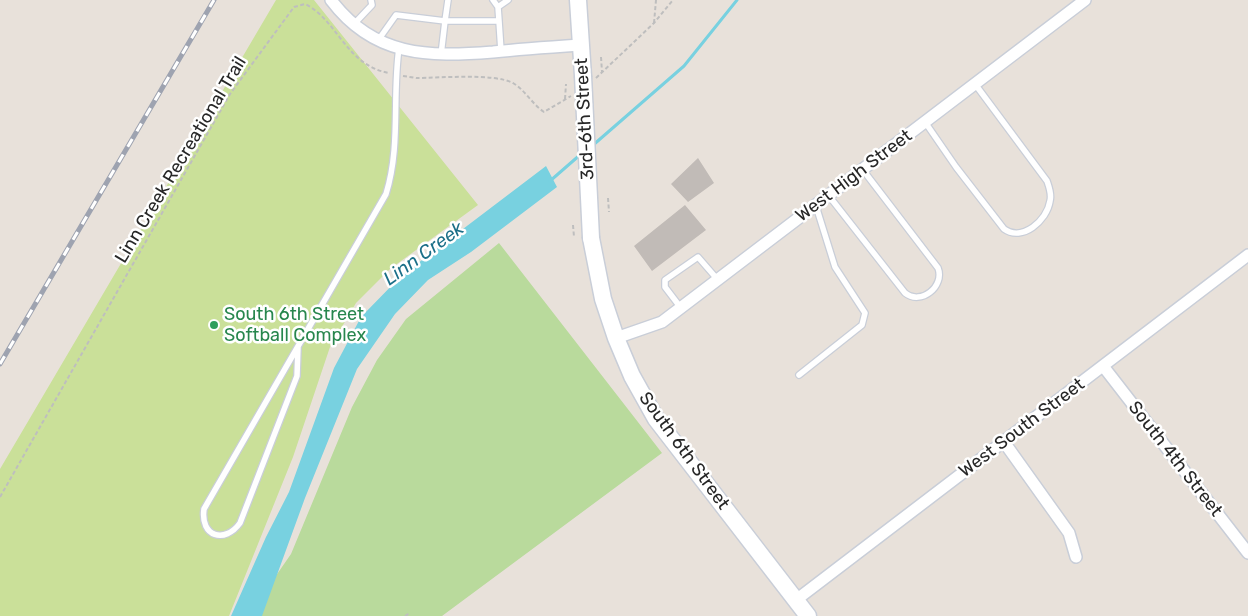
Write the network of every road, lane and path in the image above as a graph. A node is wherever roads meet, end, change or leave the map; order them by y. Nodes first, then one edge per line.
1 (371, 0) edge
2 (448, 0) edge
3 (493, 0) edge
4 (508, 0) edge
5 (578, 0) edge
6 (656, 0) edge
7 (673, 0) edge
8 (1085, 0) edge
9 (335, 1) edge
10 (498, 7) junction
11 (445, 21) junction
12 (499, 21) junction
13 (654, 23) junction
14 (354, 24) junction
15 (379, 39) junction
16 (580, 45) junction
17 (399, 48) junction
18 (501, 51) junction
19 (441, 55) junction
20 (601, 57) dead end
21 (602, 73) junction
22 (395, 74) junction
23 (588, 78) junction
24 (566, 84) dead end
25 (975, 84) junction
26 (573, 95) dead end
27 (566, 100) junction
28 (925, 122) junction
29 (863, 170) junction
30 (829, 196) junction
31 (608, 198) dead end
32 (816, 206) junction
33 (609, 212) dead end
34 (573, 225) dead end
35 (574, 237) dead end
36 (591, 238) joint
37 (1248, 255) edge
38 (718, 280) junction
39 (681, 308) junction
40 (616, 338) junction
41 (298, 346) junction
42 (1103, 366) junction
43 (799, 375) dead end
44 (1004, 442) junction
45 (0, 498) edge
46 (1248, 553) edge
47 (1076, 557) dead end
48 (801, 611) edge
49 (410, 613) dead end
50 (405, 616) edge

1 - 14 lane
2 - 11 lane
3 - 10 lane
4 - 10 lane
5 - 16 main road, 3rd-6th Street
6 - 13 path
7 - 13 path
8 - 25 street, West High Street
9 - 14 street
10 - 12 lane
11 - 12 lane
11 - 15 lane
11 - 19 lane
12 - 18 lane
13 - 21 path
14 - 15 street
15 - 17 street
16 - 18 street
16 - 23 main road, 3rd-6th Street
17 - 19 street
17 - 22 lane
18 - 19 street
20 - 21 path
21 - 23 path
22 - 27 path, Linn Creek Recreational Trail
22 - 41 lane
22 - 45 path, Linn Creek Recreational Trail
23 - 36 main road, 3rd-6th Street, bridge
24 - 27 path
25 - 28 street, West High Street
25 - 28 lane
26 - 27 path, Linn Creek Recreational Trail
28 - 29 street, West High Street
29 - 30 street, West High Street
29 - 30 lane
30 - 32 street, West High Street
31 - 33 path
32 - 38 street, West High Street
32 - 43 lane
34 - 35 path
36 - 40 main road, South 6th Street
37 - 42 street, West South Street
38 - 39 street, West High Street
38 - 39 lane
39 - 40 street, West High Street
40 - 48 main road, South 6th Street
41 - 41 lane
42 - 44 street, West South Street
42 - 46 street, South 4th Street
44 - 47 street
44 - 48 street, West South Street
49 - 50 path

